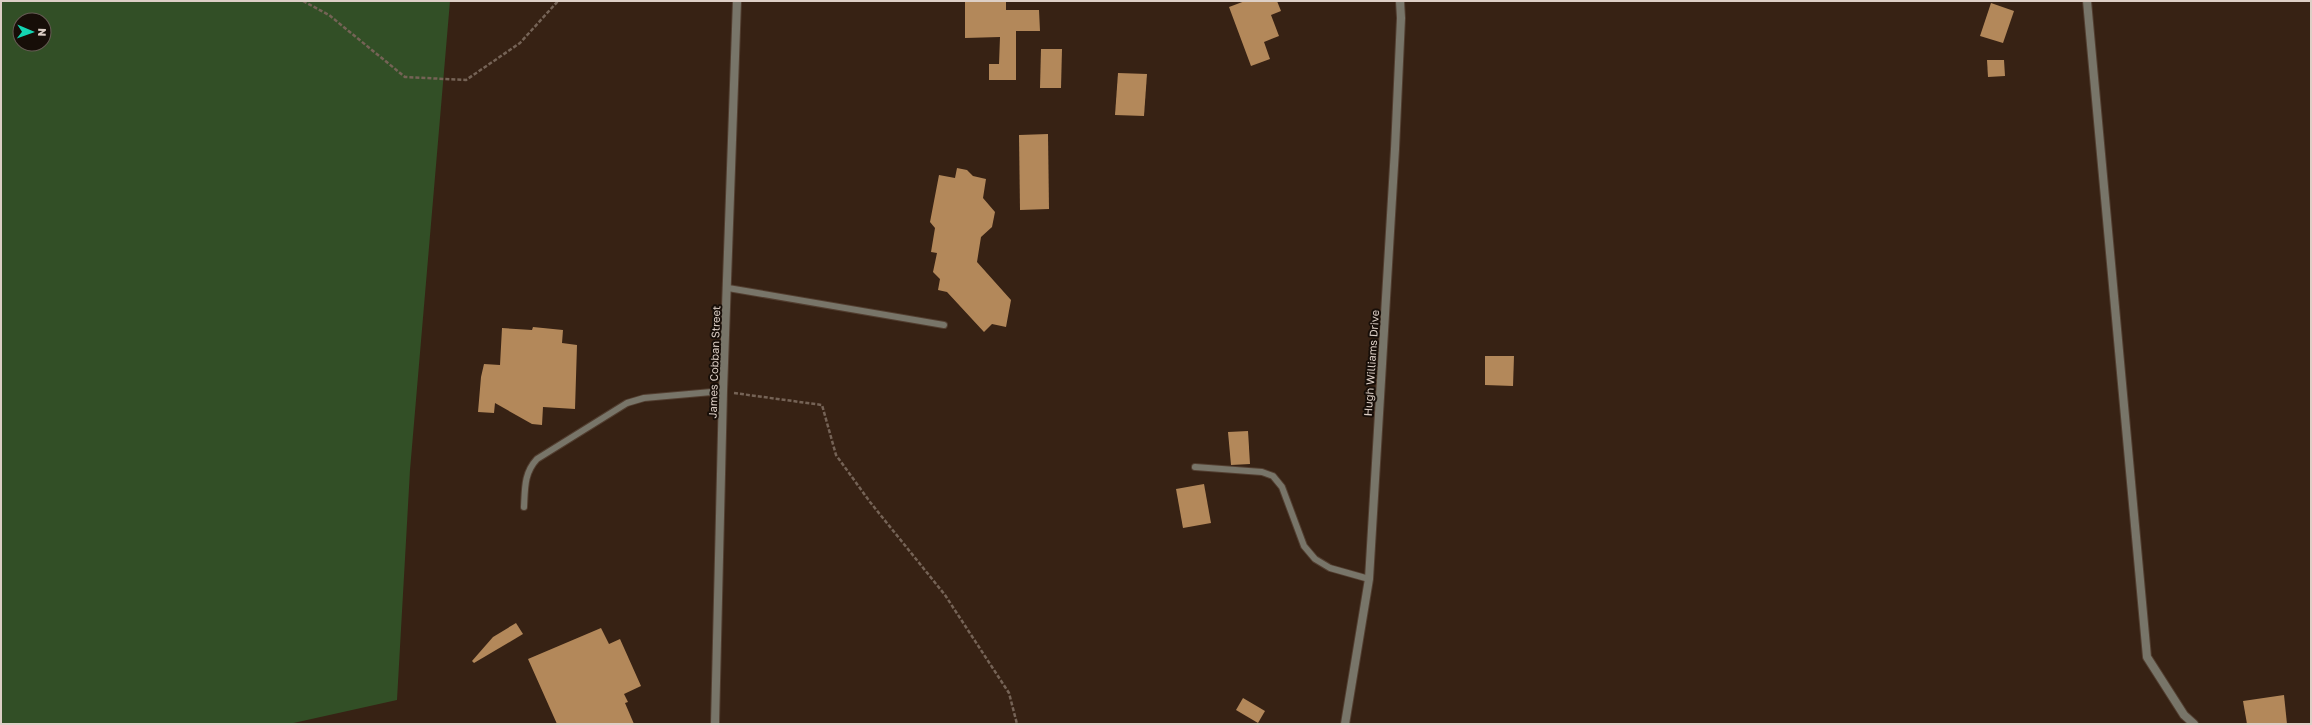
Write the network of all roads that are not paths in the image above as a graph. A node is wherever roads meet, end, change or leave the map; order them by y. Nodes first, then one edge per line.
1 (737, 1) edge
2 (1400, 1) edge
3 (2087, 1) edge
4 (728, 288) junction
5 (944, 325) dead end
6 (723, 391) junction
7 (1195, 467) dead end
8 (524, 507) dead end
9 (1369, 579) junction
10 (715, 724) edge
11 (1345, 724) edge
12 (2194, 724) edge

1 - 4 street, James Cobban Street
2 - 9 street, Hugh Williams Drive
3 - 12 street
4 - 5 lane
4 - 6 street, James Cobban Street
6 - 8 lane
6 - 10 street, James Cobban Street
7 - 9 lane
9 - 11 street, Hugh Williams Drive

